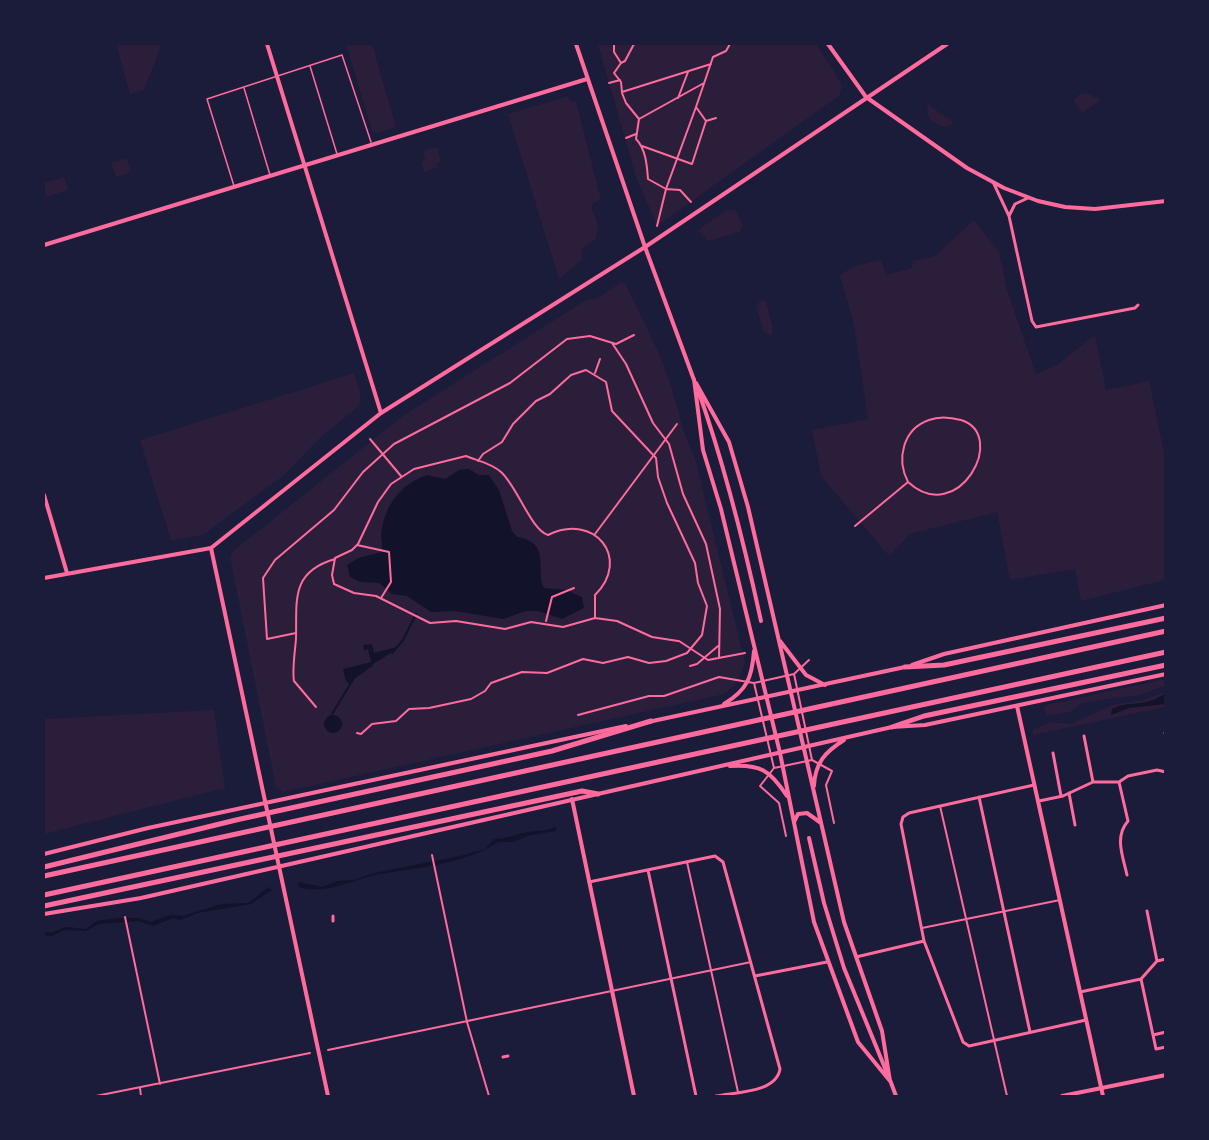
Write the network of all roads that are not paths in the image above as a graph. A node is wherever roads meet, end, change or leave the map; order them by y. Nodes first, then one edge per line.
1 (267, 44) edge
2 (576, 44) edge
3 (615, 44) edge
4 (652, 44) edge
5 (730, 44) edge
6 (828, 44) edge
7 (947, 44) edge
8 (621, 63) junction
9 (711, 64) junction
10 (310, 65) junction
11 (688, 71) junction
12 (276, 76) junction
13 (588, 79) junction
14 (620, 80) junction
15 (609, 83) dead end
16 (704, 83) junction
17 (243, 87) junction
18 (622, 92) junction
19 (867, 97) junction
20 (678, 98) junction
21 (696, 107) junction
22 (639, 118) junction
23 (716, 118) dead end
24 (706, 122) junction
25 (636, 134) junction
26 (626, 138) dead end
27 (372, 146) junction
28 (642, 146) junction
29 (338, 157) junction
30 (677, 160) junction
31 (304, 167) junction
32 (271, 177) junction
33 (993, 182) junction
34 (234, 189) junction
35 (666, 189) junction
36 (1031, 198) junction
37 (1166, 201) edge
38 (691, 202) dead end
39 (1008, 216) junction
40 (657, 226) dead end
41 (44, 245) edge
42 (645, 247) junction
43 (1138, 305) dead end
44 (634, 335) dead end
45 (612, 343) junction
46 (600, 358) dead end
47 (595, 373) junction
48 (694, 379) junction
49 (381, 413) junction
50 (676, 424) dead end
51 (663, 438) junction
52 (370, 439) dead end
53 (382, 454) junction
54 (652, 455) junction
55 (478, 461) junction
56 (402, 477) junction
57 (908, 482) junction
58 (44, 495) edge
59 (855, 526) dead end
60 (594, 534) junction
61 (357, 545) junction
62 (211, 548) junction
63 (335, 559) junction
64 (68, 573) junction
65 (44, 578) edge
66 (572, 589) dead end
67 (381, 598) junction
68 (1166, 605) edge
69 (596, 618) junction
70 (1166, 618) edge
71 (546, 621) dead end
72 (761, 621) dead end
73 (1166, 631) edge
74 (296, 633) junction
75 (670, 638) dead end
76 (779, 640) junction
77 (678, 641) junction
78 (754, 645) junction
79 (718, 646) junction
80 (692, 648) junction
81 (1166, 652) edge
82 (745, 653) dead end
83 (704, 657) junction
84 (719, 658) junction
85 (809, 660) dead end
86 (1166, 665) edge
87 (690, 666) dead end
88 (905, 667) junction
89 (794, 674) junction
90 (1166, 674) edge
91 (754, 683) junction
92 (826, 685) junction
93 (791, 693) junction
94 (767, 698) junction
95 (720, 706) junction
96 (1017, 706) junction
97 (316, 707) dead end
98 (578, 714) dead end
99 (651, 721) junction
100 (892, 727) junction
101 (357, 733) dead end
102 (1084, 736) dead end
103 (847, 738) junction
104 (804, 748) junction
105 (780, 753) junction
106 (1053, 753) dead end
107 (812, 760) junction
108 (717, 767) junction
109 (774, 768) junction
110 (1166, 772) edge
111 (1094, 782) junction
112 (1119, 782) junction
113 (1034, 785) junction
114 (814, 791) junction
115 (1069, 793) junction
116 (598, 794) junction
117 (1061, 796) junction
118 (788, 797) junction
119 (979, 797) junction
120 (572, 799) junction
121 (1038, 801) junction
122 (267, 803) junction
123 (940, 806) junction
124 (793, 822) junction
125 (821, 823) junction
126 (834, 823) dead end
127 (1075, 825) dead end
128 (786, 836) dead end
129 (809, 838) dead end
130 (44, 854) edge
131 (432, 855) dead end
132 (687, 862) junction
133 (281, 866) junction
134 (44, 867) edge
135 (648, 870) junction
136 (1127, 875) dead end
137 (44, 876) edge
138 (589, 882) junction
139 (44, 896) edge
140 (1060, 900) junction
141 (44, 906) edge
142 (1004, 911) junction
143 (1148, 911) dead end
144 (44, 914) edge
145 (125, 917) dead end
146 (965, 918) junction
147 (922, 928) junction
148 (924, 942) junction
149 (856, 957) junction
150 (1166, 959) edge
151 (1157, 961) junction
152 (751, 962) junction
153 (827, 962) junction
154 (710, 971) junction
155 (754, 976) junction
156 (1142, 979) junction
157 (671, 980) junction
158 (612, 992) junction
159 (1080, 992) junction
160 (1086, 1020) junction
161 (467, 1022) junction
162 (1030, 1032) junction
163 (1166, 1032) edge
164 (1153, 1035) junction
165 (993, 1040) junction
166 (1166, 1047) edge
167 (328, 1050) dead end
168 (310, 1053) dead end
169 (508, 1056) dead end
170 (502, 1057) dead end
171 (1166, 1075) edge
172 (890, 1081) junction
173 (160, 1084) junction
174 (140, 1088) junction
175 (1101, 1088) junction
176 (738, 1092) junction
177 (96, 1096) edge
178 (141, 1096) edge
179 (328, 1096) edge
180 (489, 1096) edge
181 (634, 1096) edge
182 (696, 1096) edge
183 (716, 1096) edge
184 (896, 1096) edge
185 (1007, 1096) edge
186 (1062, 1096) edge
187 (1103, 1096) edge

1 - 12 street
2 - 13 street
3 - 8 street
4 - 8 street
5 - 9 street
6 - 19 street
7 - 19 street
8 - 14 street
9 - 11 street
9 - 16 street
10 - 12 lane
10 - 27 lane
10 - 29 lane
11 - 18 street
11 - 20 street
12 - 17 lane
12 - 31 street
13 - 27 street
13 - 42 street
14 - 15 street
14 - 18 street
16 - 20 street
16 - 21 street
17 - 32 lane
17 - 34 lane
18 - 22 street
19 - 33 street
19 - 42 street
20 - 22 street
21 - 24 street
21 - 30 street
22 - 25 street
23 - 24 street
24 - 30 street
25 - 26 street
25 - 28 street
27 - 29 street
28 - 30 street
28 - 35 street
29 - 31 street
30 - 35 street
31 - 32 street
31 - 49 street
32 - 34 street
33 - 36 street
33 - 39 street
34 - 41 street
35 - 38 street
35 - 40 street
36 - 37 street
36 - 39 street
39 - 43 street
42 - 48 street
42 - 49 street
44 - 45 street
45 - 51 street
45 - 53 street
46 - 47 street
47 - 54 street
47 - 55 street
48 - 72 street
48 - 76 street
48 - 78 street
49 - 62 street
50 - 51 street
51 - 54 street
51 - 79 street
52 - 53 street
53 - 56 street
53 - 74 street
54 - 60 street
54 - 80 street
55 - 56 street
55 - 60 street
56 - 61 street
57 - 57 street
57 - 59 street
58 - 64 street
60 - 69 street
61 - 63 street
61 - 67 street
62 - 64 street
62 - 122 street
63 - 67 street
63 - 74 street
64 - 65 street
66 - 71 street
67 - 69 street
68 - 88 street
69 - 77 street
70 - 88 highway
73 - 137 highway
74 - 97 street
75 - 77 street
76 - 92 street
76 - 93 street
77 - 80 street
78 - 94 street
78 - 95 street
79 - 83 street
79 - 84 street
80 - 83 street
80 - 101 street
81 - 139 highway
82 - 84 street
83 - 84 street
83 - 87 street
85 - 89 street
86 - 100 highway
88 - 92 street
89 - 91 street
89 - 107 street
90 - 96 street
91 - 98 street
91 - 109 street
92 - 93 street
93 - 94 street
93 - 104 street
94 - 95 street
94 - 105 street
95 - 99 street
96 - 100 street
96 - 113 street
99 - 122 street
99 - 134 highway
100 - 103 street
102 - 111 street
103 - 104 street
103 - 114 street
104 - 105 street
104 - 114 street
105 - 108 street
105 - 118 street
106 - 117 street
107 - 109 street
107 - 126 street
108 - 116 street
108 - 118 street
109 - 128 street
110 - 112 street
111 - 112 street
111 - 115 street
112 - 136 street
113 - 119 street
113 - 121 street
114 - 125 street
115 - 117 street
115 - 127 street
116 - 120 street
116 - 141 highway
117 - 121 street
118 - 124 street
119 - 123 street
119 - 142 street
120 - 133 street
120 - 138 street
121 - 140 street
122 - 130 street
122 - 133 street
123 - 146 street
123 - 147 street
124 - 125 street
124 - 153 street
125 - 149 street
129 - 172 street
131 - 161 street
132 - 135 street
132 - 152 street
132 - 154 street
133 - 144 street
133 - 179 street
135 - 138 street
135 - 157 street
138 - 158 street
140 - 142 street
140 - 159 street
142 - 146 street
142 - 162 street
143 - 151 street
145 - 173 street
146 - 147 street
146 - 165 street
147 - 148 street
148 - 149 street
148 - 165 street
149 - 172 street
150 - 151 street
151 - 156 street
152 - 154 street
152 - 155 street
153 - 155 street
153 - 172 street
154 - 157 street
154 - 176 street
155 - 176 street
156 - 159 street
156 - 164 street
157 - 158 street
157 - 182 street
158 - 161 street
158 - 181 street
159 - 160 street
160 - 162 street
160 - 175 street
161 - 167 street
161 - 180 street
162 - 165 street
163 - 164 street
164 - 166 street
165 - 185 street
168 - 173 street
169 - 170 street
171 - 175 street
172 - 184 street
173 - 174 street
174 - 177 street
174 - 178 street
175 - 186 street
175 - 187 street
176 - 183 street

